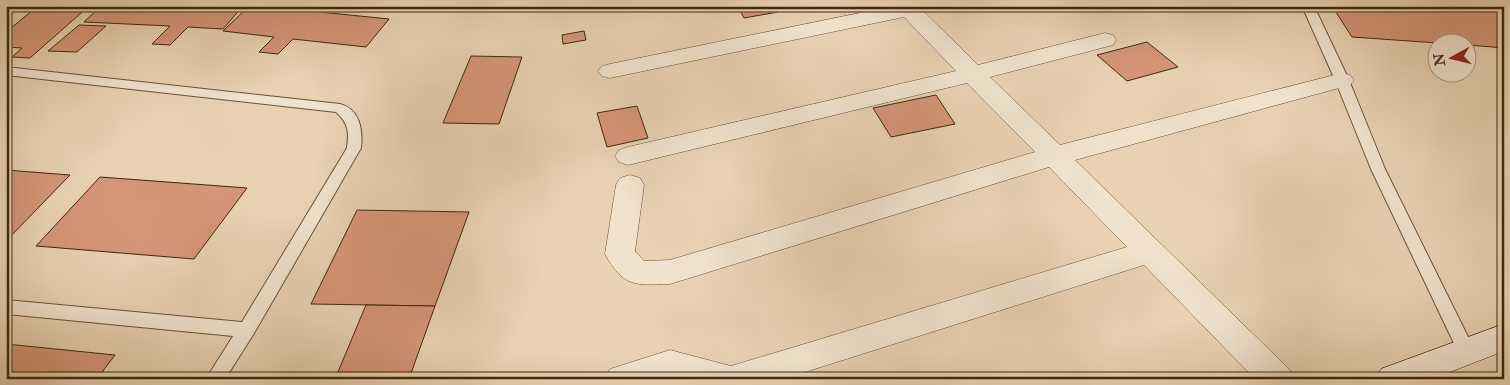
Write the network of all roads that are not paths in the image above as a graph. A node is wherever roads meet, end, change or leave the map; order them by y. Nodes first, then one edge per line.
1 (1308, 6) edge
2 (907, 8) edge
3 (1105, 40) dead end
4 (6, 71) edge
5 (610, 71) dead end
6 (973, 74) junction
7 (1342, 80) junction
8 (628, 156) dead end
9 (1054, 156) junction
10 (630, 185) dead end
11 (1150, 252) junction
12 (6, 307) edge
13 (247, 330) junction
14 (1504, 337) edge
15 (1466, 351) junction
16 (215, 379) edge
17 (622, 379) edge
18 (727, 379) edge
19 (736, 379) edge
20 (1277, 379) edge
21 (1393, 379) edge

1 - 7 lane
2 - 5 street
2 - 6 street
3 - 6 street
4 - 13 lane
6 - 8 street
6 - 9 street
7 - 9 street
7 - 15 lane
9 - 10 street
9 - 11 street
11 - 19 street
11 - 20 street
12 - 13 lane
13 - 16 lane
14 - 15 street
15 - 21 street
17 - 18 street

